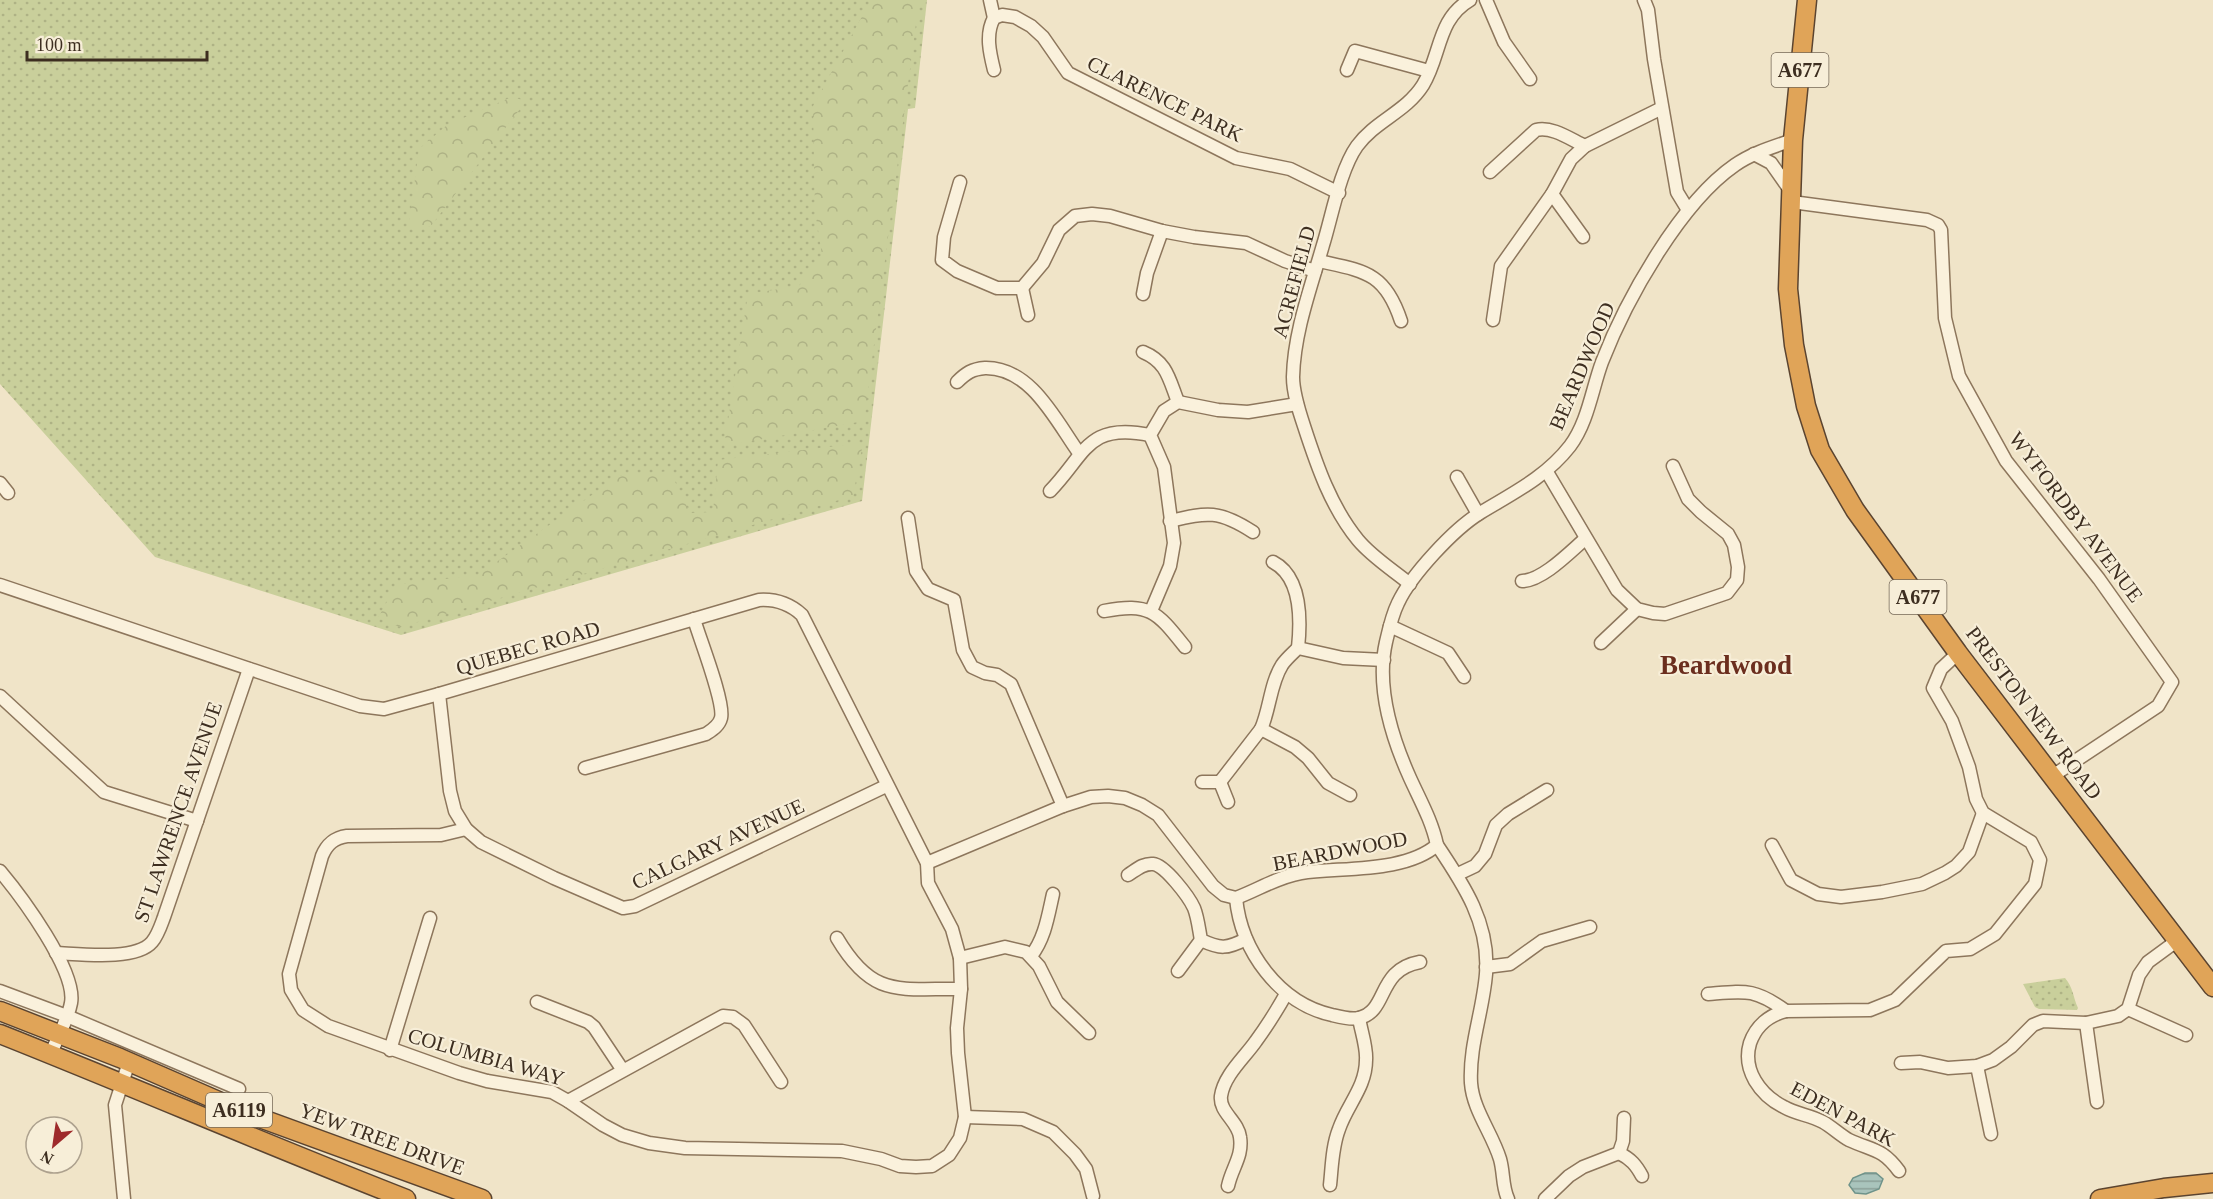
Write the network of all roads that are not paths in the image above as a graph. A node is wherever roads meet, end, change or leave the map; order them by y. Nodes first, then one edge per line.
1 (990, 0) edge
2 (1470, 0) edge
3 (1486, 0) edge
4 (1644, 0) edge
5 (1807, 0) edge
6 (994, 18) junction
7 (994, 70) dead end
8 (1347, 70) dead end
9 (1429, 71) junction
10 (1530, 79) dead end
11 (1662, 108) junction
12 (1793, 140) junction
13 (1585, 146) junction
14 (1754, 154) junction
15 (1490, 172) dead end
16 (960, 182) dead end
17 (1339, 193) junction
18 (1552, 194) junction
19 (1792, 197) junction
20 (1688, 210) junction
21 (1162, 231) junction
22 (1583, 237) dead end
23 (1317, 266) junction
24 (1022, 288) junction
25 (1143, 294) dead end
26 (1028, 315) dead end
27 (1493, 320) dead end
28 (1401, 321) dead end
29 (1143, 352) dead end
30 (957, 382) dead end
31 (1178, 402) junction
32 (1297, 404) junction
33 (1150, 435) junction
34 (1079, 453) junction
35 (1673, 466) dead end
36 (1547, 472) junction
37 (1457, 477) dead end
38 (0, 483) edge
39 (1050, 491) dead end
40 (8, 493) dead end
41 (1478, 514) junction
42 (908, 518) dead end
43 (1170, 521) junction
44 (1253, 532) dead end
45 (1585, 539) junction
46 (1273, 562) dead end
47 (1522, 581) dead end
48 (1410, 584) junction
49 (0, 585) edge
50 (1637, 609) junction
51 (1104, 611) dead end
52 (1150, 611) junction
53 (694, 619) junction
54 (1390, 626) junction
55 (1601, 643) dead end
56 (1185, 647) dead end
57 (1298, 648) junction
58 (1958, 653) junction
59 (1384, 660) junction
60 (249, 669) junction
61 (1464, 677) dead end
62 (439, 694) junction
63 (0, 696) edge
64 (1261, 729) junction
65 (585, 768) dead end
66 (2054, 776) junction
67 (1202, 782) dead end
68 (1220, 782) junction
69 (886, 786) junction
70 (1546, 790) dead end
71 (1350, 795) dead end
72 (1228, 802) dead end
73 (1063, 806) junction
74 (1983, 813) junction
75 (197, 821) junction
76 (466, 829) junction
77 (1437, 845) junction
78 (1772, 845) dead end
79 (927, 862) junction
80 (0, 871) edge
81 (1458, 874) junction
82 (1128, 875) dead end
83 (1053, 894) dead end
84 (1236, 898) junction
85 (430, 918) dead end
86 (1590, 927) dead end
87 (837, 938) dead end
88 (1246, 939) junction
89 (1201, 940) junction
90 (2178, 940) junction
91 (56, 953) junction
92 (1031, 956) junction
93 (960, 958) junction
94 (1420, 962) dead end
95 (1486, 966) junction
96 (1178, 971) dead end
97 (2213, 987) edge
98 (961, 989) junction
99 (0, 991) edge
100 (1286, 994) junction
101 (1708, 994) dead end
102 (537, 1002) dead end
103 (2127, 1009) junction
104 (0, 1011) edge
105 (1786, 1011) junction
106 (67, 1016) junction
107 (1359, 1018) junction
108 (2086, 1023) junction
109 (1089, 1033) dead end
110 (0, 1034) edge
111 (58, 1034) junction
112 (2186, 1035) dead end
113 (390, 1050) junction
114 (51, 1054) junction
115 (129, 1062) junction
116 (1901, 1063) dead end
117 (1977, 1066) junction
118 (622, 1070) junction
119 (781, 1082) dead end
120 (121, 1083) junction
121 (239, 1089) dead end
122 (568, 1101) junction
123 (2097, 1102) dead end
124 (965, 1117) junction
125 (1624, 1118) dead end
126 (1991, 1134) dead end
127 (1620, 1153) junction
128 (1899, 1171) dead end
129 (1642, 1176) dead end
130 (2213, 1183) edge
131 (1330, 1185) dead end
132 (1228, 1186) dead end
133 (1093, 1196) dead end
134 (124, 1199) edge
135 (406, 1199) edge
136 (482, 1199) edge
137 (1508, 1199) edge
138 (1545, 1199) edge
139 (2100, 1199) edge

1 - 6 street
2 - 9 street, ACREFIELD
3 - 10 street
4 - 11 street
5 - 12 highway, PRESTON NEW ROAD / A677
6 - 7 street
6 - 17 street, CLARENCE PARK
8 - 9 street
9 - 17 street, ACREFIELD
11 - 13 street
11 - 20 street
12 - 14 street, BEARDWOOD
12 - 19 highway, PRESTON NEW ROAD / A677
13 - 15 street
13 - 18 street
14 - 19 street
14 - 20 street, BEARDWOOD
16 - 24 street
17 - 23 street, ACREFIELD
18 - 22 street
18 - 27 street
19 - 58 highway, PRESTON NEW ROAD / A677
19 - 66 street, WYFORDBY AVENUE
20 - 36 street, BEARDWOOD
21 - 23 street
21 - 24 street
21 - 25 street
23 - 28 street
23 - 32 street, ACREFIELD
24 - 26 street
29 - 31 street
30 - 34 street
31 - 32 street
31 - 33 street
32 - 48 street, ACREFIELD
33 - 34 street
33 - 43 street
34 - 39 street
35 - 50 street
36 - 41 street, BEARDWOOD
36 - 45 street
37 - 41 street
38 - 40 street
41 - 48 street, BEARDWOOD
42 - 73 street
43 - 44 street
43 - 52 street
45 - 47 street
45 - 50 street
46 - 57 street
48 - 54 street, BEARDWOOD
49 - 60 street, QUEBEC ROAD
50 - 55 street
51 - 52 street
52 - 56 street
53 - 62 street, QUEBEC ROAD
53 - 65 street
53 - 69 street, QUEBEC ROAD
54 - 59 street, BEARDWOOD
54 - 61 street
57 - 59 street
57 - 64 street
58 - 66 highway, PRESTON NEW ROAD / A677
58 - 74 street
59 - 77 street, BEARDWOOD
60 - 62 street, QUEBEC ROAD
60 - 75 street, ST LAWRENCE AVENUE
62 - 76 street, CALGARY AVENUE
63 - 75 street
64 - 68 street
64 - 71 street
66 - 90 highway, PRESTON NEW ROAD / A677
67 - 68 street
68 - 72 street
69 - 76 street, CALGARY AVENUE
69 - 79 street, QUEBEC ROAD
70 - 81 street
73 - 79 street
73 - 84 street
74 - 78 street
74 - 105 street
75 - 91 street, ST LAWRENCE AVENUE
76 - 113 street, COLUMBIA WAY
77 - 81 street
77 - 84 street, BEARDWOOD
79 - 93 street, COLUMBIA WAY
80 - 91 street
81 - 95 street
82 - 89 street
83 - 92 street
84 - 88 street
85 - 113 street
86 - 95 street
87 - 98 street
88 - 89 street
88 - 100 street
89 - 96 street
90 - 97 highway, PRESTON NEW ROAD / A677
90 - 103 street
91 - 106 street
92 - 93 street
92 - 109 street
93 - 98 street, COLUMBIA WAY
94 - 107 street
95 - 137 street
98 - 124 street, COLUMBIA WAY
99 - 106 street
100 - 107 street
100 - 132 street
101 - 105 street
102 - 118 street
103 - 108 street
103 - 112 street
104 - 111 highway, YEW TREE DRIVE / A6119
105 - 128 street, EDEN PARK
106 - 111 street
106 - 121 street
107 - 131 street
108 - 117 street
108 - 123 street
110 - 114 highway, A6119
111 - 114 street
111 - 115 highway, YEW TREE DRIVE / A6119
113 - 122 street, COLUMBIA WAY
114 - 120 highway, A6119
115 - 120 street
115 - 136 highway, YEW TREE DRIVE / A6119
116 - 117 street
117 - 126 street
118 - 119 street
118 - 122 street
120 - 134 street
120 - 135 highway, A6119
122 - 124 street, COLUMBIA WAY
124 - 133 street
125 - 127 street
127 - 129 street
127 - 138 street
130 - 139 highway

